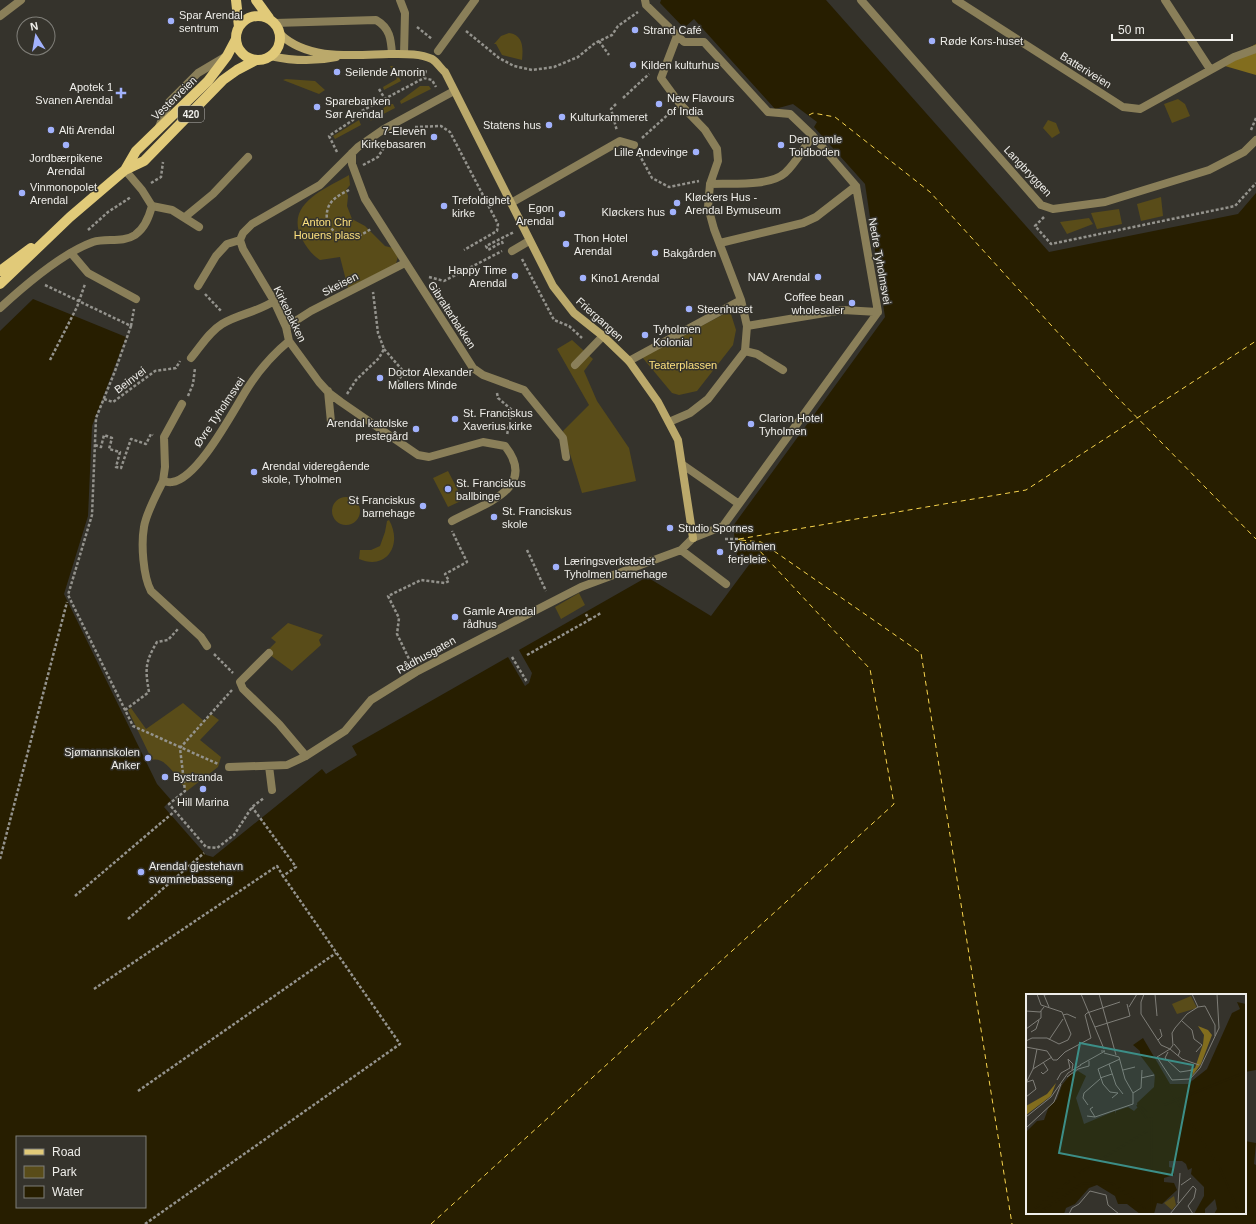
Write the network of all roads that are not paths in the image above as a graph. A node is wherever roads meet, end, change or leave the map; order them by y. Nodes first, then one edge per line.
1 (21, 0) edge
2 (236, 0) edge
3 (256, 0) edge
4 (400, 0) edge
5 (475, 0) edge
6 (861, 0) edge
7 (956, 0) edge
8 (1165, 0) edge
9 (646, 2) edge
10 (0, 16) edge
11 (272, 21) junction
12 (239, 27) junction
13 (280, 34) junction
14 (677, 36) junction
15 (236, 39) junction
16 (440, 49) road end
17 (1256, 49) edge
18 (392, 54) junction
19 (404, 54) junction
20 (270, 56) junction
21 (341, 56) junction
22 (256, 60) junction
23 (1210, 70) junction
24 (454, 91) junction
25 (813, 136) junction
26 (1256, 140) edge
27 (634, 145) road end
28 (352, 153) junction
29 (248, 157) dead end
30 (125, 170) junction
31 (710, 184) junction
32 (856, 186) junction
33 (511, 203) junction
34 (152, 206) junction
35 (185, 217) junction
36 (199, 227) dead end
37 (52, 233) junction
38 (240, 240) junction
39 (529, 241) junction
40 (720, 243) junction
41 (512, 251) dead end
42 (72, 253) junction
43 (405, 263) junction
44 (0, 271) edge
45 (0, 284) edge
46 (198, 286) road end
47 (136, 299) road end
48 (740, 300) junction
49 (274, 301) junction
50 (0, 308) edge
51 (878, 312) junction
52 (747, 326) junction
53 (286, 327) junction
54 (603, 336) junction
55 (289, 342) junction
56 (745, 351) junction
57 (191, 358) road end
58 (629, 361) junction
59 (575, 365) dead end
60 (783, 370) dead end
61 (328, 391) junction
62 (182, 404) road end
63 (331, 422) dead end
64 (669, 422) junction
65 (566, 457) dead end
66 (683, 465) junction
67 (163, 481) junction
68 (739, 504) junction
69 (452, 521) road end
70 (693, 538) junction
71 (681, 550) junction
72 (726, 584) dead end
73 (207, 646) road end
74 (269, 653) dead end
75 (306, 756) junction
76 (269, 766) junction
77 (229, 767) road end
78 (272, 790) road end

1 - 10 street
2 - 12 main road, 420
3 - 11 main road
4 - 19 street
5 - 16 street
6 - 26 street, Langbryggen
7 - 23 street, Batteriveien
8 - 23 street
9 - 14 street
11 - 12 main road
11 - 13 main road
11 - 18 street
12 - 15 main road, 420
13 - 20 main road
13 - 21 street
14 - 25 street
14 - 31 street
15 - 22 main road
15 - 30 main road, Vesterveien / 420
17 - 23 street, Batteriveien
18 - 19 street
18 - 21 street
19 - 24 street, Friergangen
20 - 21 street
20 - 22 main road, 420
22 - 30 main road, Vesterveien / 420
24 - 28 street
24 - 33 street, Friergangen
25 - 31 street
25 - 32 street
27 - 33 street
28 - 38 street
28 - 43 street, Gibraltarbakken
29 - 35 street
30 - 34 street
30 - 37 main road, Vesterveien / 420
31 - 40 street
32 - 40 street
32 - 51 street, Nedre Tyholmsvei
33 - 39 street, Friergangen
34 - 35 street
34 - 42 street
35 - 36 street
37 - 44 main road, Vesterveien / 420
37 - 45 main road, Vesterveien / 420
38 - 46 street
38 - 49 street, Kirkebakken
39 - 41 street
39 - 54 street, Friergangen
40 - 48 street
42 - 47 street
42 - 50 street
43 - 53 street, Skeisen
43 - 65 street, Gibraltarbakken
48 - 52 street
48 - 58 street
49 - 53 street, Kirkebakken
49 - 57 street
51 - 52 street
51 - 68 street, Nedre Tyholmsvei
52 - 56 street
53 - 55 street, Kirkebakken
54 - 58 street, Friergangen
54 - 59 street
55 - 61 street, Kirkebakken
55 - 67 street, Øvre Tyholmsvei
56 - 60 street
56 - 64 street
58 - 64 street, Friergangen
61 - 63 street
61 - 69 street, Kirkebakken
62 - 67 street
64 - 66 street, Friergangen
66 - 68 street
66 - 70 street, Friergangen
67 - 73 street
68 - 70 street, Nedre Tyholmsvei
70 - 71 street, Rådhusgaten
71 - 72 street
71 - 75 street, Rådhusgaten
74 - 75 street
75 - 76 street, Rådhusgaten
76 - 77 street, Rådhusgaten
76 - 78 street

